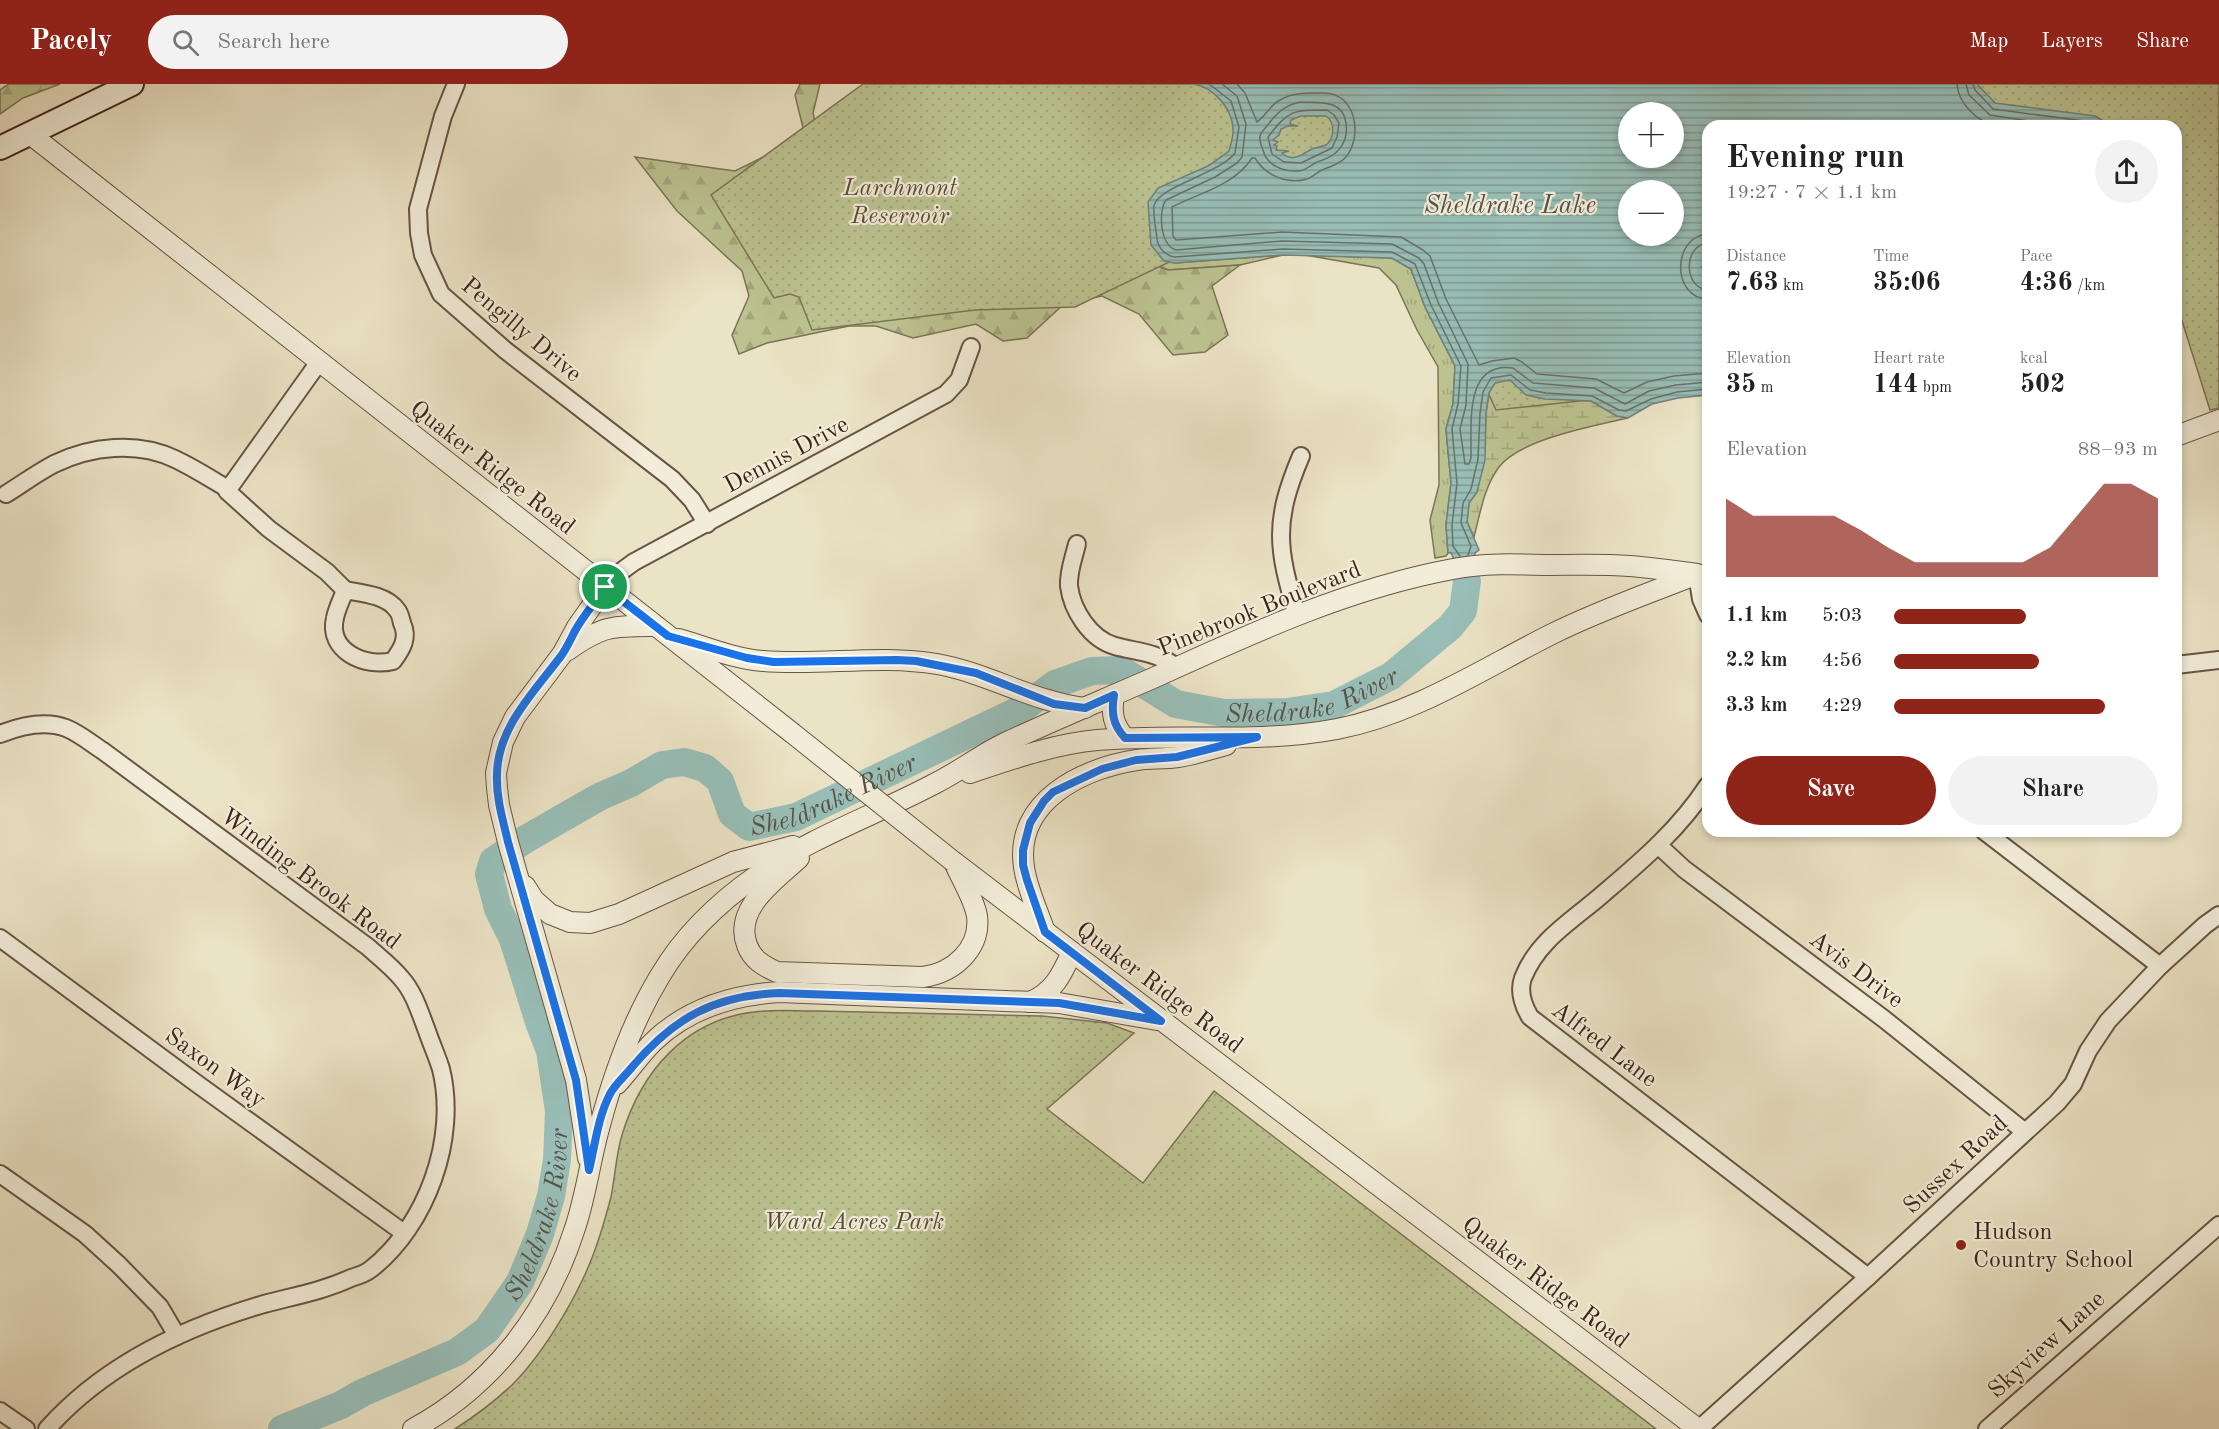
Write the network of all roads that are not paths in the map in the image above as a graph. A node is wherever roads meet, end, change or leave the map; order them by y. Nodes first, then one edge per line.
1 (132, 84) edge
2 (456, 84) edge
3 (30, 134) junction
4 (0, 148) edge
5 (971, 348) dead end
6 (319, 362) junction
7 (2219, 420) edge
8 (2182, 434) edge
9 (1301, 456) dead end
10 (228, 489) junction
11 (2, 494) edge
12 (707, 524) junction
13 (1077, 544) dead end
14 (1702, 573) edge
15 (1702, 573) edge
16 (1702, 586) edge
17 (605, 587) junction
18 (345, 590) junction
19 (1702, 601) edge
20 (1297, 615) junction
21 (662, 631) junction
22 (563, 653) junction
23 (2219, 660) edge
24 (2182, 664) edge
25 (1176, 667) junction
26 (1123, 691) junction
27 (1085, 708) junction
28 (0, 734) edge
29 (1257, 737) junction
30 (1125, 738) junction
31 (933, 785) junction
32 (1702, 793) edge
33 (1991, 837) edge
34 (819, 840) junction
35 (1658, 845) junction
36 (954, 862) junction
37 (519, 876) junction
38 (2219, 915) edge
39 (1045, 932) junction
40 (0, 938) edge
41 (1072, 952) junction
42 (2160, 966) junction
43 (1030, 1002) junction
44 (1161, 1021) junction
45 (610, 1093) junction
46 (2025, 1132) junction
47 (589, 1170) junction
48 (0, 1174) edge
49 (2219, 1225) edge
50 (404, 1233) junction
51 (1868, 1277) junction
52 (177, 1336) junction
53 (0, 1411) edge
54 (26, 1429) edge
55 (47, 1429) edge
56 (413, 1429) edge
57 (1699, 1429) edge
58 (1987, 1429) edge

1 - 3 main road
2 - 12 street, Pengilly Drive
3 - 4 main road
3 - 6 street, Quaker Ridge Road
5 - 12 street, Dennis Drive
6 - 10 street
6 - 17 street, Quaker Ridge Road
7 - 8 street
9 - 20 street
10 - 11 street
10 - 18 street
12 - 17 street, Dennis Drive
13 - 25 street
14 - 20 street, Pinebrook Boulevard
15 - 29 street, Pinebrook Boulevard
16 - 19 street
17 - 21 street, Quaker Ridge Road
17 - 22 street
18 - 18 street
20 - 25 street, Pinebrook Boulevard
21 - 22 street
21 - 27 street
21 - 36 street, Quaker Ridge Road, bridge
22 - 37 street
23 - 24 street
25 - 26 street, Pinebrook Boulevard
26 - 27 street, Pinebrook Boulevard
26 - 30 street
27 - 31 street, Pinebrook Boulevard
28 - 50 street, Winding Brook Road
29 - 30 street, Pinebrook Boulevard
29 - 39 street
30 - 31 street, Pinebrook Boulevard
31 - 34 street, Pinebrook Boulevard
32 - 35 street, Alfred Lane
33 - 42 street
34 - 36 street
34 - 37 street
34 - 45 street, Pinebrook Boulevard
35 - 46 street, Avis Drive
35 - 51 street, Alfred Lane
36 - 39 street, Quaker Ridge Road
37 - 47 street
38 - 42 street, Sussex Road
39 - 41 street, Quaker Ridge Road
40 - 50 street, Saxon Way
41 - 43 street
41 - 44 street, Quaker Ridge Road
42 - 46 street, Sussex Road
43 - 44 street
43 - 45 street
44 - 57 street, Quaker Ridge Road
45 - 47 street, Pinebrook Boulevard
46 - 51 street, Sussex Road
47 - 56 street, Pinebrook Boulevard
48 - 52 street
49 - 58 street, Skyview Lane
50 - 52 street, Winding Brook Road
51 - 57 street, Sussex Road
52 - 55 street, Winding Brook Road
53 - 54 street

